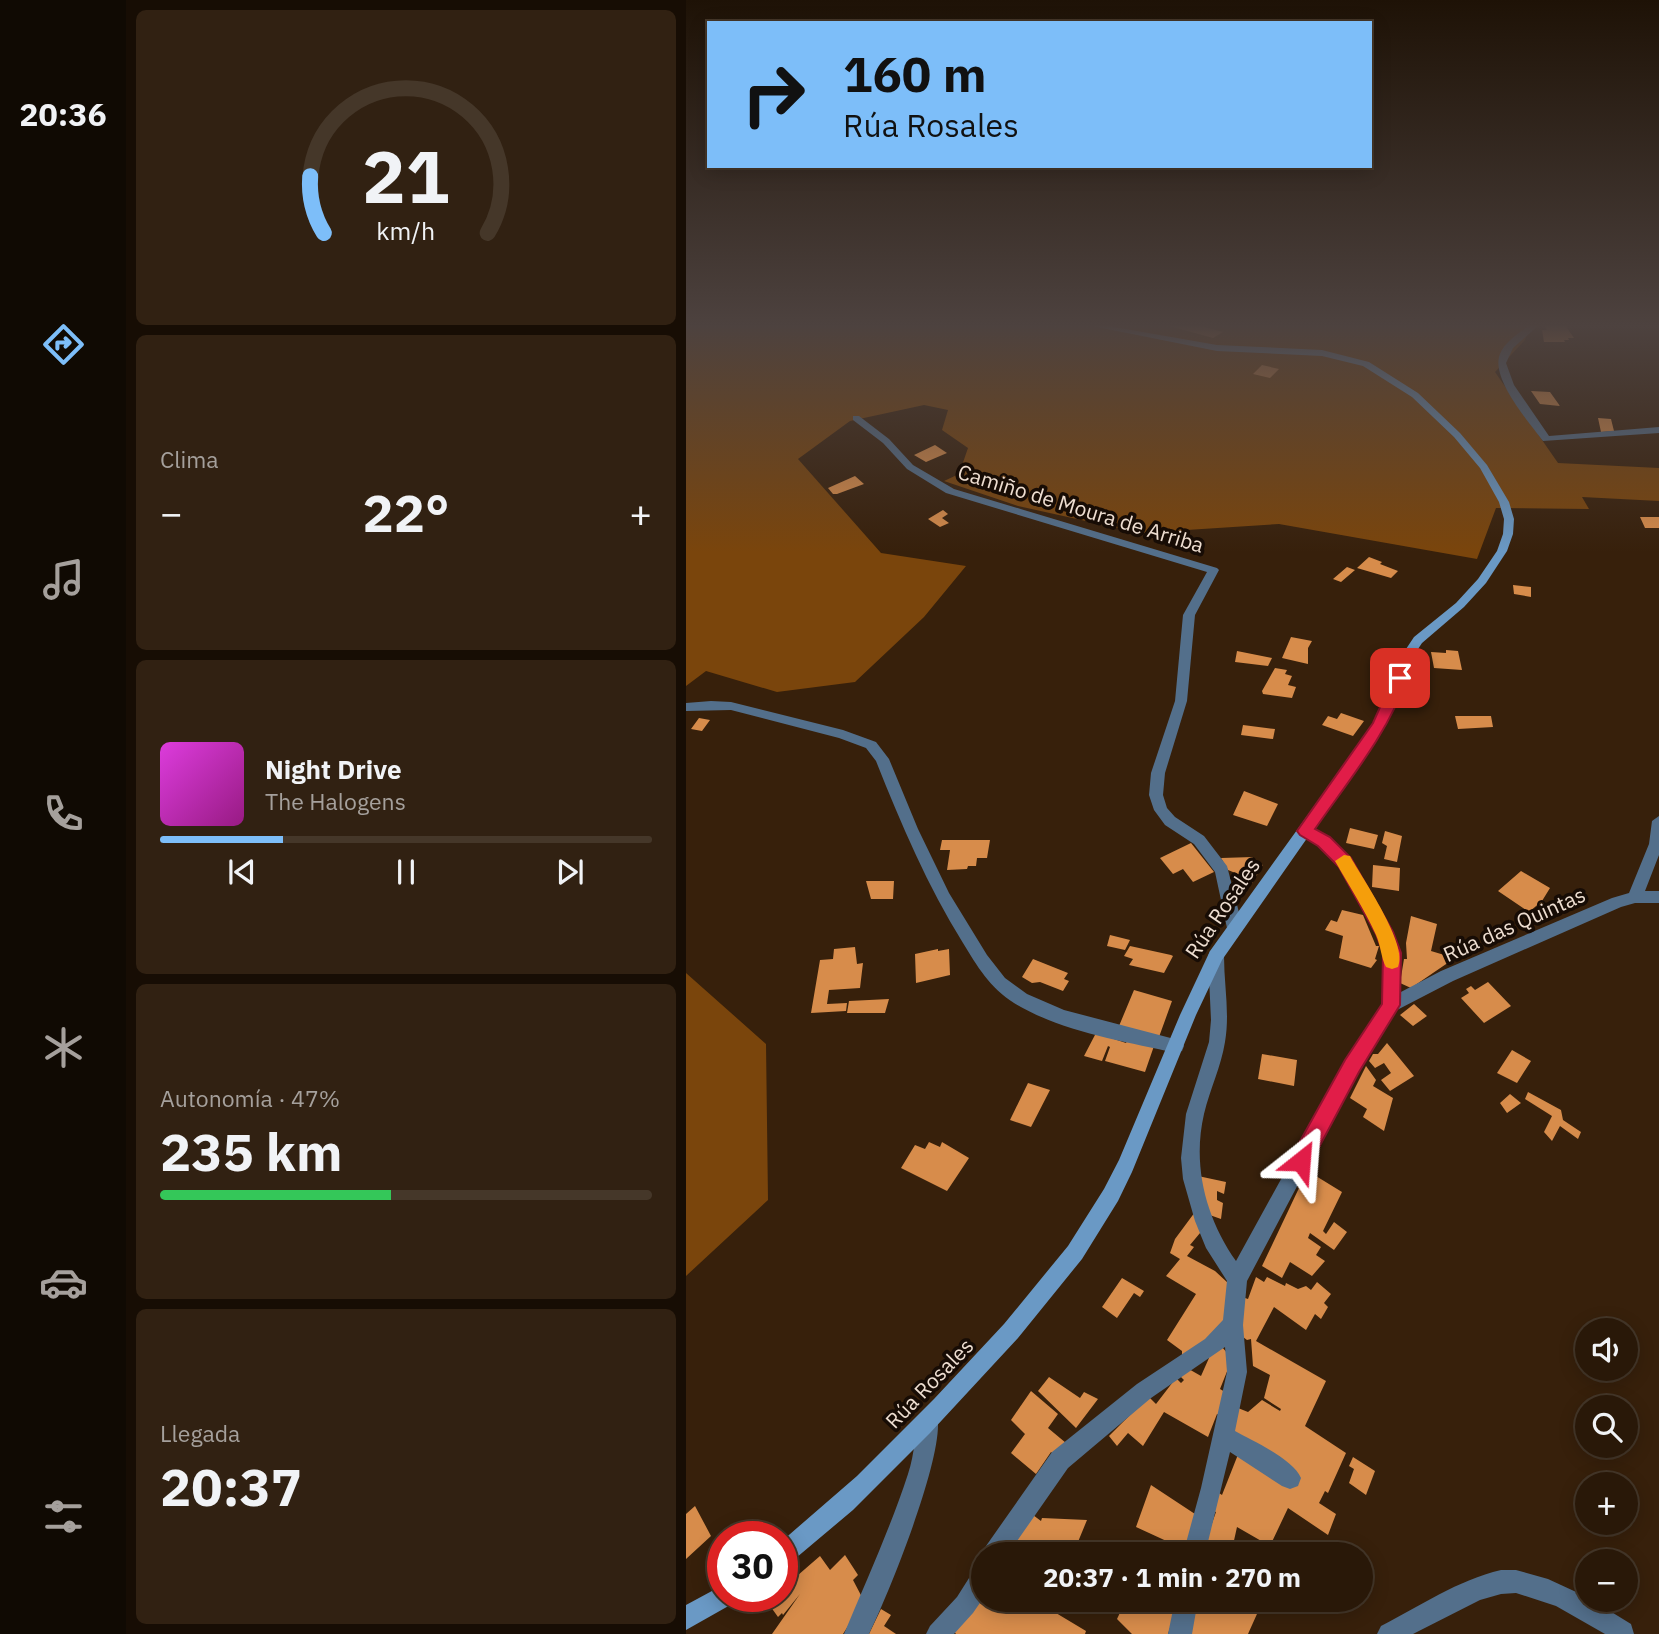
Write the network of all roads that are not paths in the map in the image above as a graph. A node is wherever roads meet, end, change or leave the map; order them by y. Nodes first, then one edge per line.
1 (1421, 400) edge
2 (1520, 400) edge
3 (856, 418) dead end
4 (1659, 430) edge
5 (686, 708) edge
6 (1659, 821) edge
7 (1305, 831) junction
8 (1635, 897) junction
9 (1659, 897) edge
10 (1235, 928) junction
11 (1216, 956) junction
12 (1391, 1005) junction
13 (1175, 1046) junction
14 (1237, 1279) junction
15 (1233, 1325) junction
16 (929, 1419) junction
17 (1223, 1436) junction
18 (1290, 1478) dead end
19 (798, 1541) edge
20 (1002, 1542) edge
21 (1197, 1542) edge
22 (971, 1596) edge
23 (707, 1606) edge
24 (1185, 1612) edge
25 (686, 1618) edge
26 (1623, 1632) dead end
27 (856, 1634) edge
28 (938, 1634) edge
29 (1180, 1634) edge
30 (1389, 1634) edge

1 - 7 street, Rúa Rosales
2 - 4 street
3 - 10 street, Camiño de Moura de Arriba
5 - 13 street
6 - 8 street
7 - 10 street, Rúa Rosales
7 - 12 street
8 - 9 street, Rúa das Quintas
8 - 12 street, Rúa das Quintas
10 - 11 street, Rúa Rosales
11 - 13 street, Rúa Rosales
11 - 14 street
12 - 14 street
13 - 16 street, Rúa Rosales
14 - 15 street
15 - 17 street
15 - 20 street
16 - 19 street, Rúa Rosales
16 - 27 street
17 - 18 street
17 - 21 street
22 - 28 street
23 - 25 street
24 - 29 street
26 - 30 street

